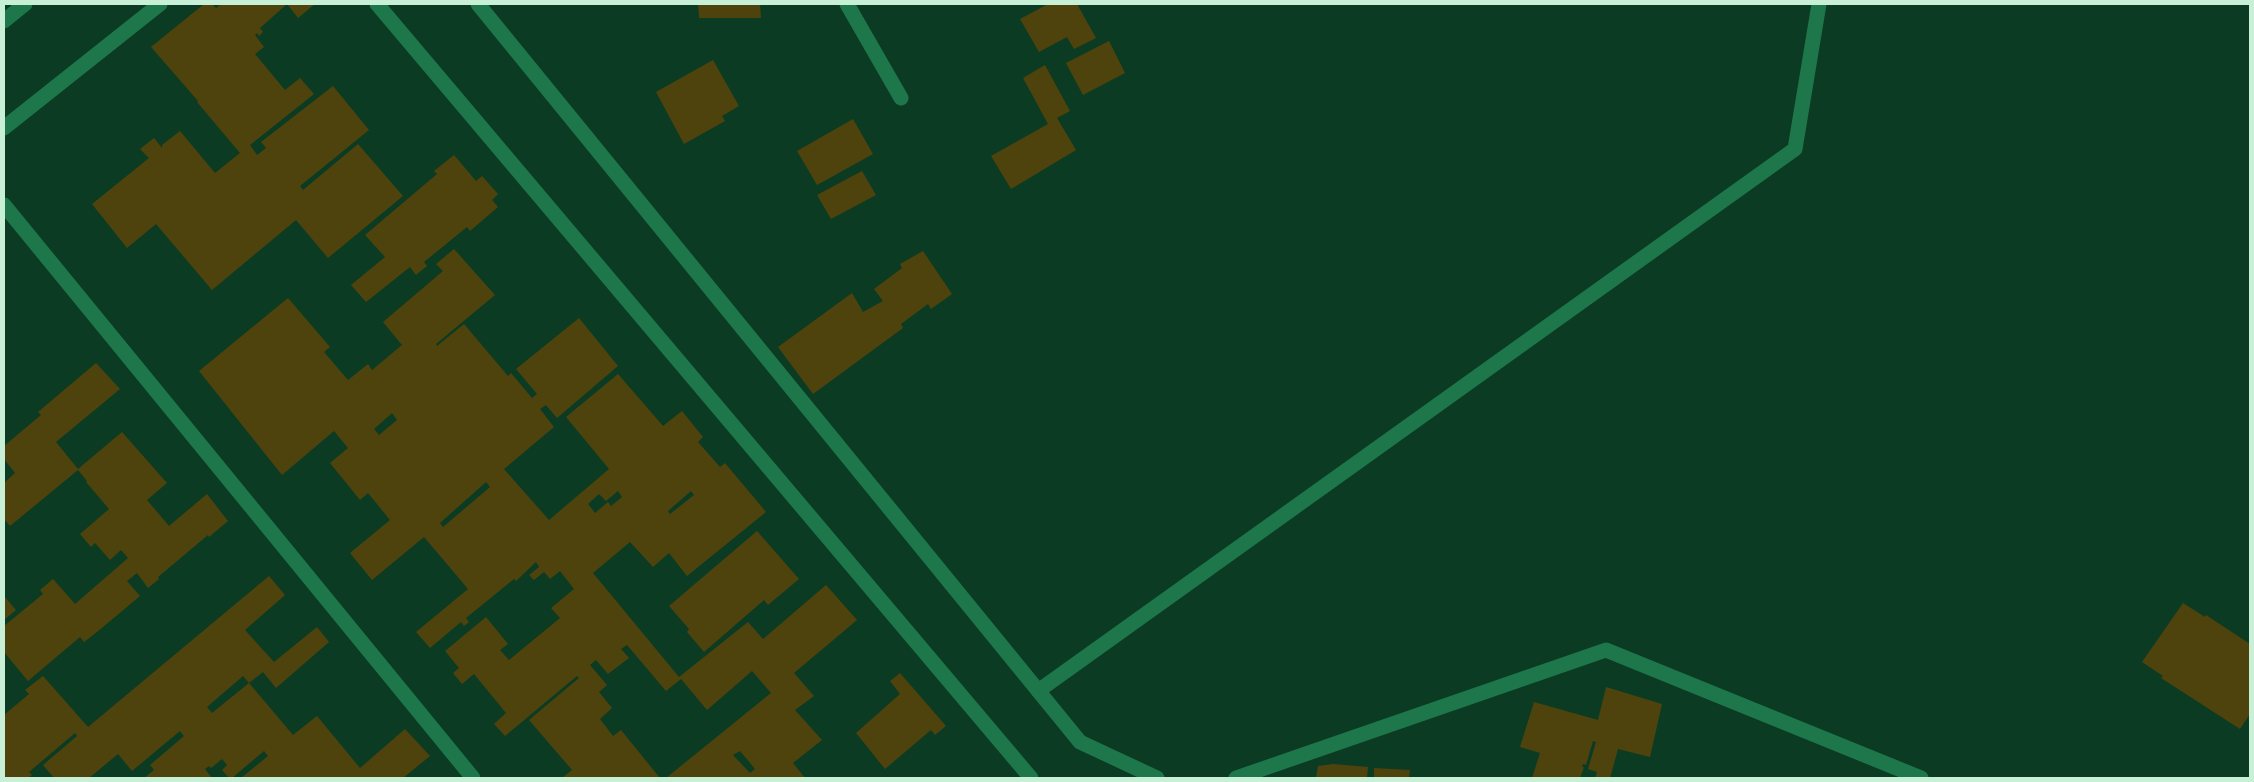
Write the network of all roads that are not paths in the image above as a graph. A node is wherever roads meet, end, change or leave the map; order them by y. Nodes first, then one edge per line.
1 (24, 4) edge
2 (160, 4) edge
3 (377, 4) edge
4 (478, 4) edge
5 (847, 4) edge
6 (1819, 4) edge
7 (4, 21) edge
8 (901, 98) dead end
9 (4, 128) edge
10 (4, 205) edge
11 (1038, 691) junction
12 (473, 778) edge
13 (1031, 778) edge
14 (1157, 778) edge
15 (1236, 778) edge
16 (1921, 778) edge

1 - 7 street
2 - 9 street
3 - 13 street
4 - 11 street
5 - 8 street
6 - 11 street
10 - 12 street
11 - 14 street
15 - 16 street

